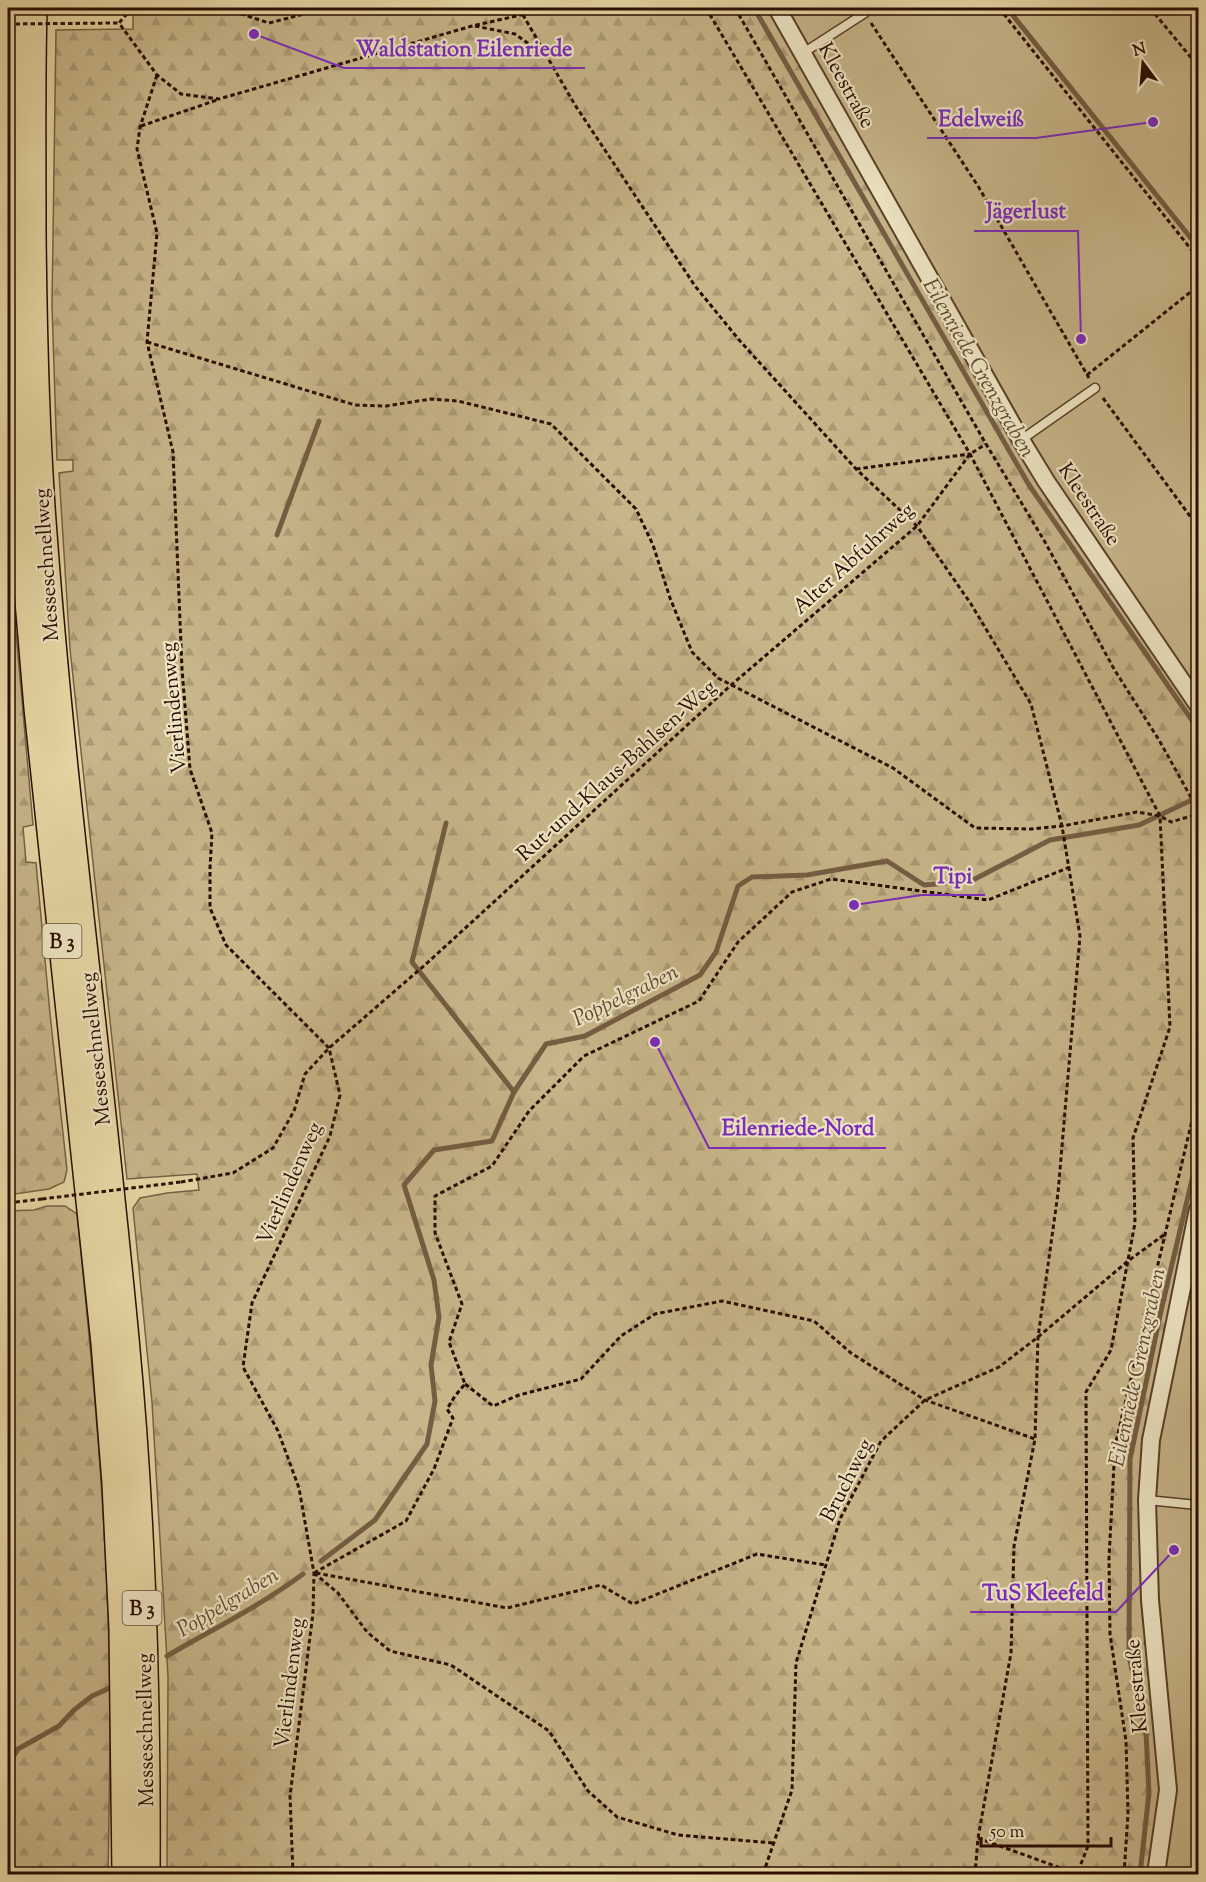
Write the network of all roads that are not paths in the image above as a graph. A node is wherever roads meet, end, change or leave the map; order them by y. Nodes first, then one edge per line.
1 (10, 8) edge
2 (33, 8) edge
3 (777, 8) edge
4 (865, 13) road end
5 (803, 52) junction
6 (1095, 388) road end
7 (1021, 440) junction
8 (1198, 705) edge
9 (1198, 1209) edge
10 (1198, 1495) edge
11 (1147, 1500) junction
12 (126, 1875) edge
13 (146, 1875) edge
14 (1156, 1875) edge

1 - 12 highway, Messeschnellweg / B 3
2 - 13 highway, Messeschnellweg / B 3
3 - 5 street, Kleestraße
4 - 5 lane
5 - 7 street, Kleestraße
6 - 7 lane
7 - 8 street, Kleestraße
9 - 11 street, Kleestraße
10 - 11 lane
11 - 14 street, Kleestraße

